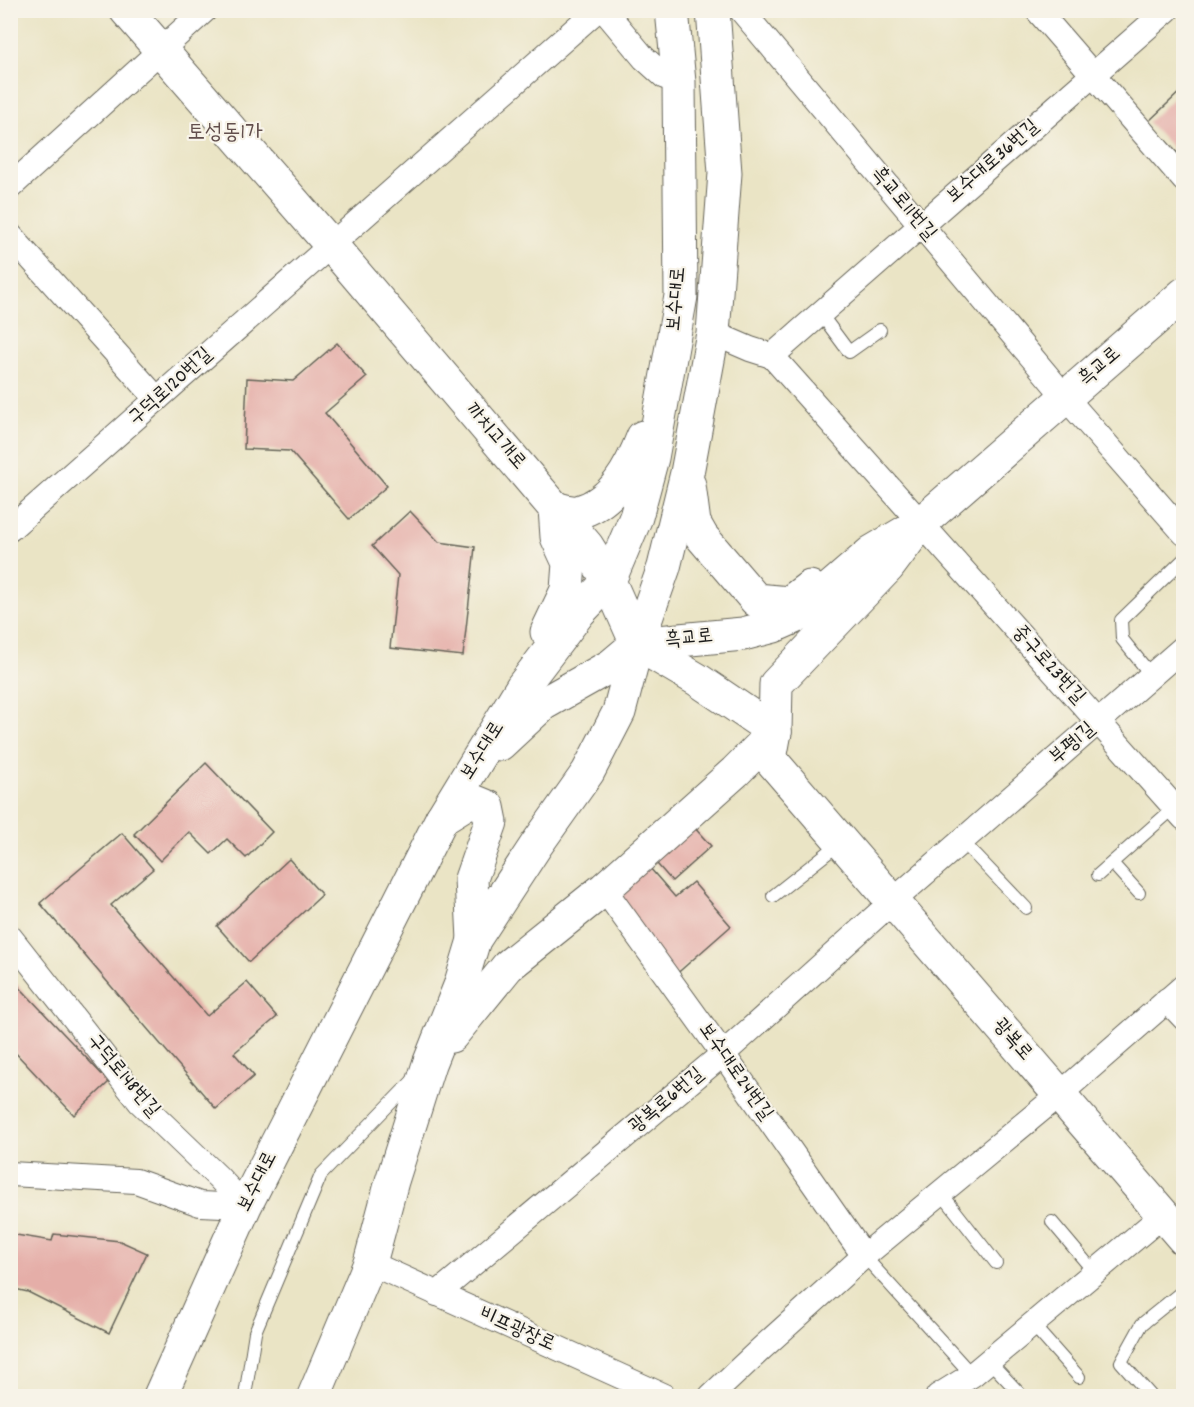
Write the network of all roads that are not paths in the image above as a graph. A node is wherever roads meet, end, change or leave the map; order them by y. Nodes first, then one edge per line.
1 (126, 10) edge
2 (206, 10) edge
3 (597, 10) edge
4 (604, 10) edge
5 (672, 10) edge
6 (1037, 10) edge
7 (1167, 10) edge
8 (722, 11) edge
9 (160, 50) junction
10 (1093, 75) junction
11 (679, 82) junction
12 (1184, 180) edge
13 (10, 187) edge
14 (921, 225) junction
15 (10, 235) edge
16 (331, 245) junction
17 (1179, 308) edge
18 (820, 313) junction
19 (880, 330) dead end
20 (713, 333) junction
21 (772, 356) junction
22 (667, 376) junction
23 (1065, 397) junction
24 (157, 399) junction
25 (687, 473) junction
26 (555, 508) junction
27 (921, 523) junction
28 (10, 529) edge
29 (1184, 533) edge
30 (872, 552) junction
31 (1184, 559) edge
32 (609, 581) junction
33 (637, 644) junction
34 (1184, 647) edge
35 (1151, 675) junction
36 (1098, 722) junction
37 (775, 732) junction
38 (468, 774) junction
39 (1180, 808) edge
40 (442, 818) junction
41 (962, 841) junction
42 (841, 842) junction
43 (1112, 863) junction
44 (1098, 875) dead end
45 (604, 889) junction
46 (1139, 893) dead end
47 (773, 897) dead end
48 (892, 901) junction
49 (1026, 908) dead end
50 (10, 937) edge
51 (474, 940) junction
52 (1178, 1001) edge
53 (723, 1054) junction
54 (429, 1064) junction
55 (1059, 1095) junction
56 (10, 1174) edge
57 (942, 1194) junction
58 (245, 1206) junction
59 (1052, 1222) dead end
60 (1173, 1227) edge
61 (864, 1256) junction
62 (370, 1263) junction
63 (996, 1263) dead end
64 (1095, 1273) junction
65 (1184, 1290) edge
66 (437, 1294) junction
67 (1032, 1324) junction
68 (981, 1368) junction
69 (1079, 1377) dead end
70 (160, 1396) edge
71 (245, 1396) edge
72 (314, 1396) edge
73 (664, 1396) edge
74 (711, 1396) edge
75 (938, 1396) edge
76 (1022, 1396) edge
77 (1151, 1396) edge

1 - 9 main road, 까치고개로
2 - 9 street
3 - 16 street
4 - 11 street
5 - 11 main road, 보수대로
6 - 10 street
7 - 10 street, 보수대로36번길
8 - 14 street, 흑교로11번길
8 - 20 main road, 보수대로
9 - 13 street
9 - 16 main road, 까치고개로
10 - 12 street
10 - 14 street, 보수대로36번길
11 - 22 main road, 보수대로
14 - 18 street, 보수대로36번길
14 - 23 street, 흑교로11번길
15 - 24 street
16 - 24 street, 구덕로120번길
16 - 26 main road, 까치고개로
17 - 23 main road, 흑교로
18 - 19 lane
18 - 21 street, 보수대로36번길
20 - 21 street
20 - 25 main road, 보수대로
21 - 27 street, 중구로23번길
22 - 26 main road
22 - 32 main road, 보수대로
23 - 27 main road, 흑교로
23 - 29 street, 흑교로11번길
24 - 28 street, 구덕로120번길
25 - 30 main road
25 - 33 main road, 보수대로
26 - 32 main road, 까치고개로
26 - 38 main road
27 - 30 main road, 흑교로
27 - 36 street, 중구로23번길
27 - 37 main road, 흑교로
30 - 33 main road, 흑교로
31 - 35 lane
32 - 33 main road, 까치고개로
32 - 38 main road, 보수대로
33 - 37 main road
33 - 38 main road, 흑교로
33 - 51 main road, 보수대로
34 - 35 street, 부평1길
35 - 36 street, 부평1길
36 - 39 street, 중구로23번길
36 - 41 street, 부평1길
37 - 42 main road, 광복로
37 - 45 main road, 보수대로
38 - 40 main road, 보수대로
39 - 43 lane, 중구로23번길
40 - 51 main road
40 - 58 main road, 보수대로
41 - 48 street, 부평1길
41 - 49 lane
42 - 47 lane
42 - 48 main road, 광복로
43 - 44 lane, 중구로23번길
43 - 46 lane
45 - 53 street, 보수대로24번길
45 - 54 main road, 보수대로
48 - 53 street, 광복로6번길
48 - 55 main road, 광복로
50 - 58 street, 구덕로148번길
51 - 54 main road, 보수대로
52 - 55 street
53 - 61 street, 보수대로24번길
53 - 66 street, 광복로6번길
54 - 62 main road, 보수대로
54 - 71 lane
55 - 57 street
55 - 60 main road, 광복로
56 - 58 street
57 - 61 street
57 - 63 lane
58 - 70 main road, 보수대로
59 - 64 lane
60 - 64 street
61 - 68 lane
61 - 74 street
62 - 66 street, 비프광장로
62 - 72 main road, 보수대로
64 - 67 street
65 - 77 lane
66 - 73 street, 비프광장로
67 - 68 street
67 - 69 lane
68 - 75 street
68 - 76 lane

